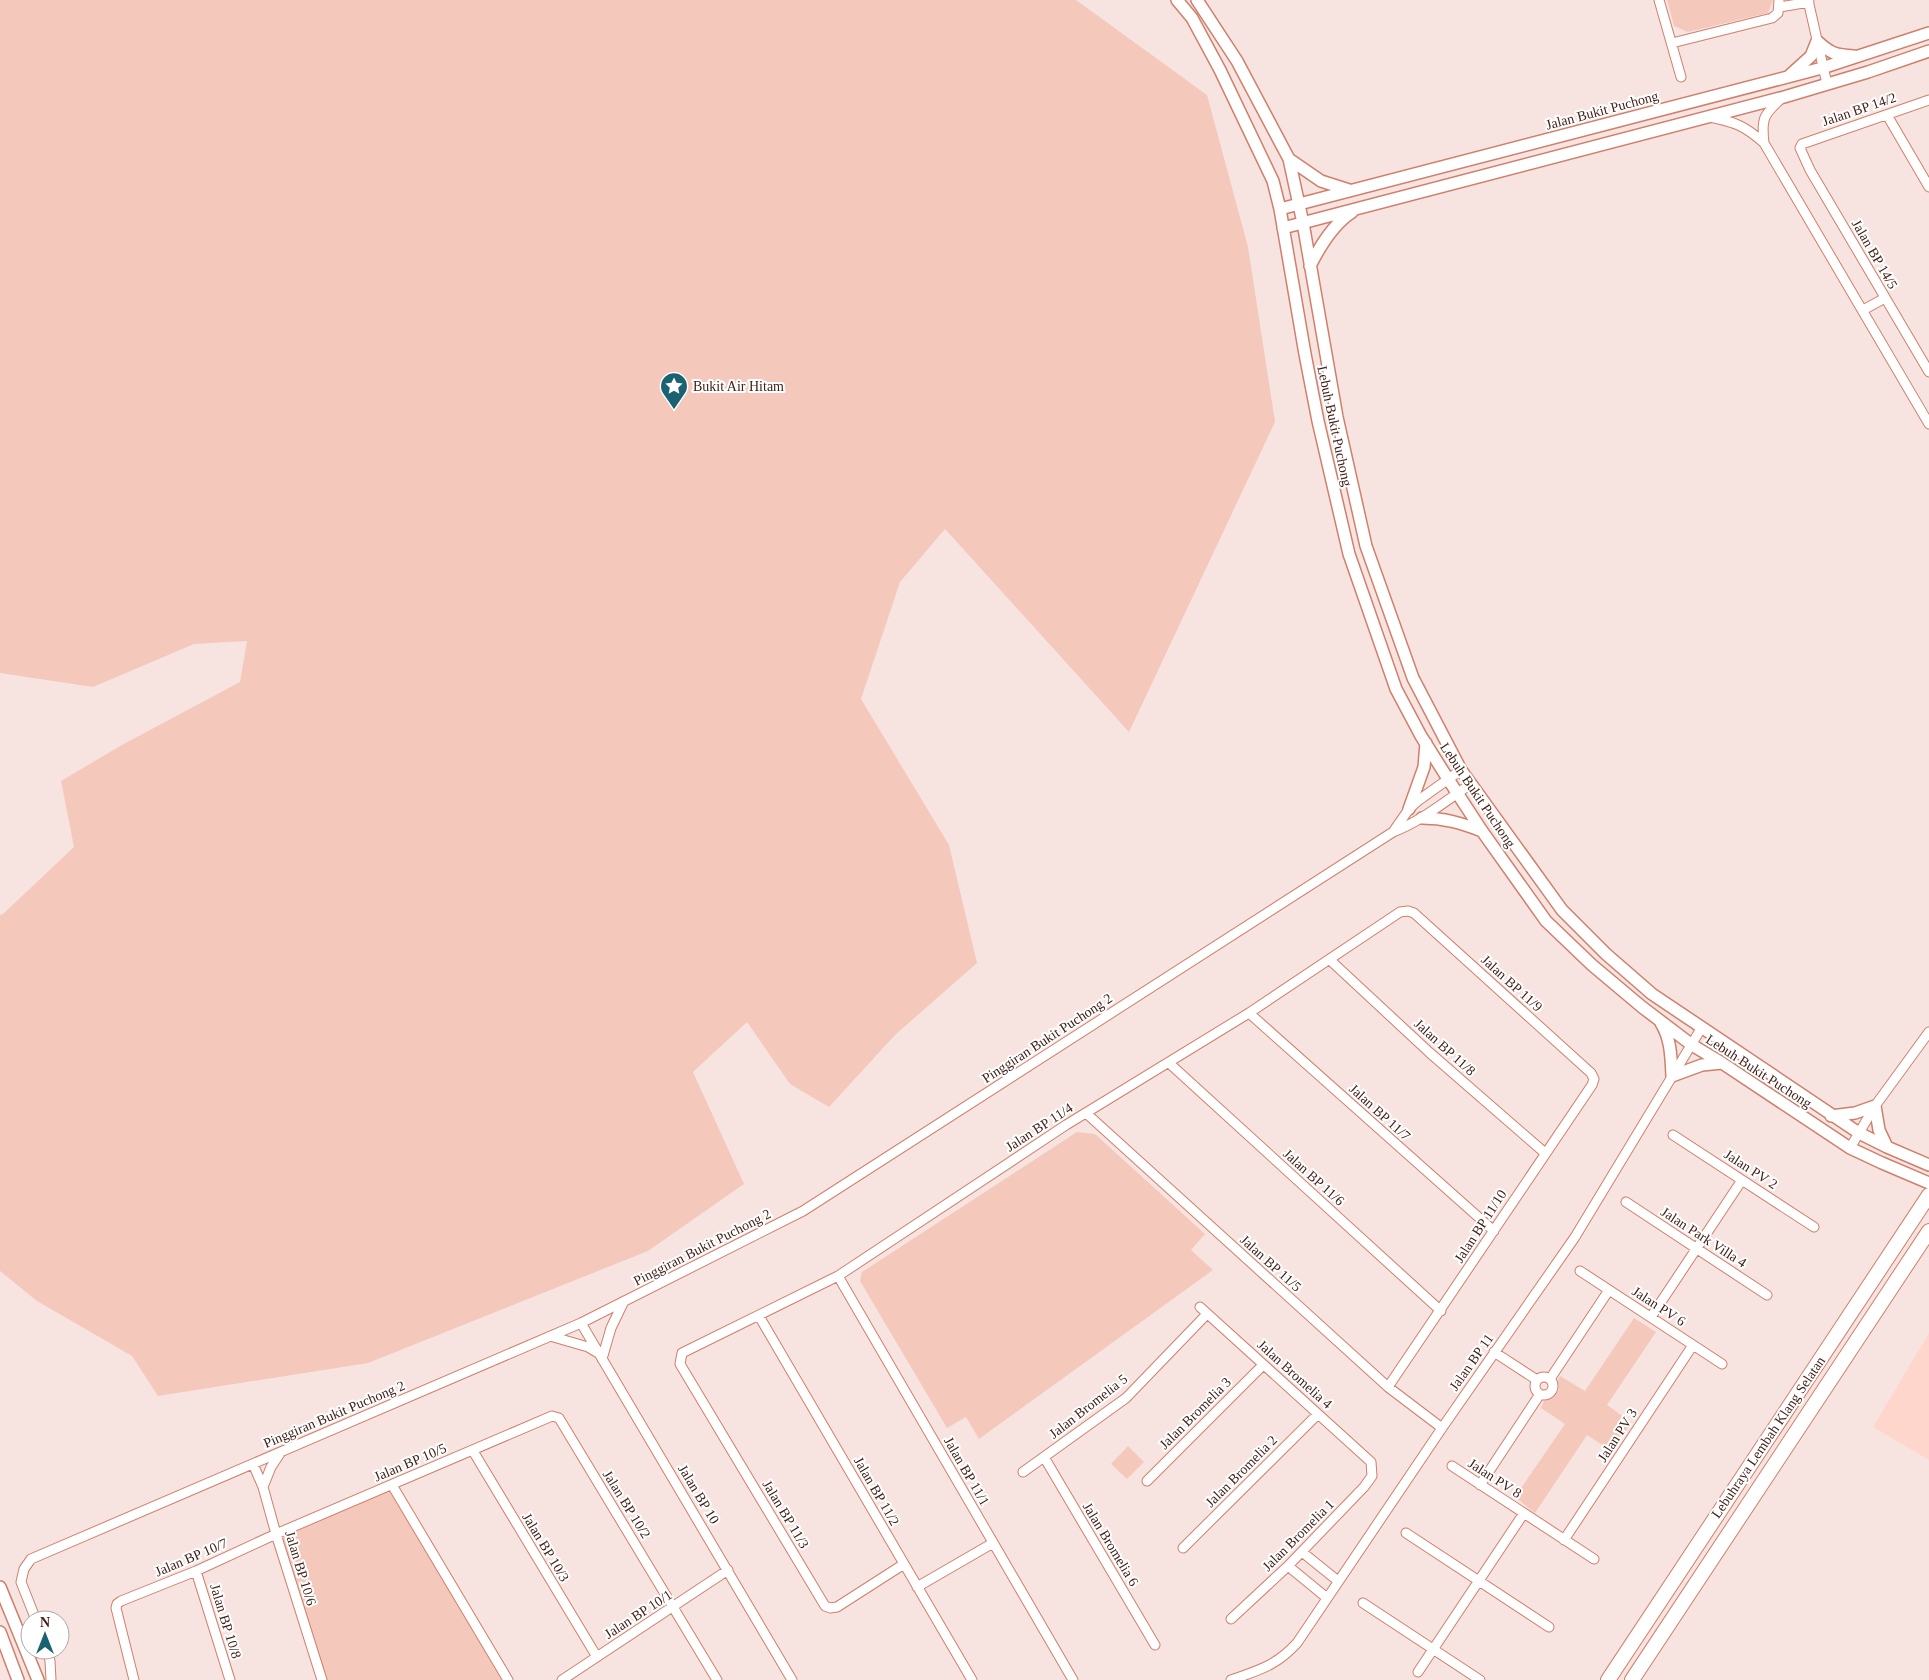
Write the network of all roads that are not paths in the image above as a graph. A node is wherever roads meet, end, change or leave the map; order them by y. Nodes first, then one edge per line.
1 (1177, 0) edge
2 (1197, 0) edge
3 (1659, 0) edge
4 (1808, 1) edge
5 (1779, 3) edge
6 (1205, 11) junction
7 (1192, 18) junction
8 (1929, 33) edge
9 (1817, 41) junction
10 (1672, 43) junction
11 (1929, 51) edge
12 (1861, 56) junction
13 (1822, 68) junction
14 (1681, 77) dead end
15 (1787, 77) junction
16 (1827, 84) junction
17 (1784, 97) junction
18 (1929, 100) edge
19 (1887, 115) junction
20 (1708, 117) junction
21 (1548, 139) junction
22 (1764, 143) junction
23 (1800, 148) joint
24 (1553, 158) junction
25 (1289, 159) junction
26 (1929, 187) edge
27 (1353, 190) junction
28 (1299, 204) junction
29 (1358, 208) junction
30 (1280, 209) junction
31 (1303, 223) junction
32 (1283, 228) junction
33 (1310, 266) junction
34 (1885, 298) junction
35 (1863, 310) junction
36 (1929, 372) edge
37 (1929, 424) edge
38 (1426, 743) junction
39 (1461, 770) junction
40 (1448, 779) junction
41 (1471, 784) junction
42 (1458, 793) junction
43 (1409, 809) junction
44 (1422, 818) junction
45 (1482, 831) junction
46 (1393, 832) junction
47 (1408, 911) joint
48 (1330, 960) junction
49 (1249, 1013) junction
50 (1659, 1020) junction
51 (1702, 1027) junction
52 (1929, 1032) edge
53 (1692, 1045) junction
54 (1722, 1062) junction
55 (1169, 1063) junction
56 (1672, 1076) junction
57 (1594, 1079) joint
58 (1875, 1106) junction
59 (1086, 1114) junction
60 (1831, 1116) junction
61 (1859, 1133) junction
62 (1673, 1134) dead end
63 (1886, 1147) junction
64 (1850, 1148) junction
65 (1545, 1153) junction
66 (1929, 1165) edge
67 (1742, 1180) junction
68 (1929, 1183) edge
69 (1929, 1195) edge
70 (1626, 1202) dead end
71 (1814, 1227) dead end
72 (1494, 1231) junction
73 (1926, 1235) edge
74 (1696, 1248) junction
75 (1580, 1271) dead end
76 (838, 1276) junction
77 (1609, 1290) junction
78 (1767, 1295) dead end
79 (624, 1301) junction
80 (1200, 1307) dead end
81 (1441, 1311) junction
82 (1207, 1314) junction
83 (759, 1316) junction
84 (1651, 1317) junction
85 (581, 1323) junction
86 (550, 1336) junction
87 (1693, 1345) junction
88 (1494, 1352) junction
89 (600, 1356) junction
90 (680, 1358) joint
91 (1263, 1364) junction
92 (1722, 1364) dead end
93 (1550, 1379) junction
94 (1537, 1380) junction
95 (1388, 1387) junction
96 (1540, 1394) junction
97 (1318, 1414) junction
98 (556, 1416) joint
99 (1442, 1428) junction
100 (282, 1450) junction
101 (473, 1450) junction
102 (1044, 1457) junction
103 (1371, 1462) joint
104 (253, 1464) junction
105 (1452, 1466) dead end
106 (1023, 1472) dead end
107 (1147, 1481) dead end
108 (392, 1484) junction
109 (1480, 1485) junction
110 (263, 1487) junction
111 (1524, 1513) junction
112 (1406, 1533) dead end
113 (276, 1534) junction
114 (1564, 1540) junction
115 (993, 1543) junction
116 (1184, 1548) dead end
117 (1302, 1552) junction
118 (1594, 1559) dead end
119 (904, 1564) junction
120 (1288, 1566) junction
121 (196, 1570) junction
122 (728, 1570) junction
123 (1479, 1581) junction
124 (1338, 1582) junction
125 (0, 1587) edge
126 (918, 1587) junction
127 (1327, 1598) junction
128 (1363, 1603) dead end
129 (674, 1607) junction
130 (32, 1610) edge
131 (1231, 1619) dead end
132 (1549, 1627) dead end
133 (0, 1632) edge
134 (1155, 1644) dead end
135 (1433, 1649) junction
136 (597, 1657) junction
137 (50, 1660) edge
138 (1418, 1672) dead end
139 (18, 1680) edge
140 (38, 1680) edge
141 (51, 1680) edge
142 (134, 1680) edge
143 (230, 1680) edge
144 (322, 1680) edge
145 (508, 1680) edge
146 (562, 1680) edge
147 (718, 1680) edge
148 (792, 1680) edge
149 (972, 1680) edge
150 (1073, 1680) edge
151 (1230, 1680) edge
152 (1480, 1680) edge
153 (1608, 1680) edge
154 (1632, 1680) edge

1 - 7 main road
2 - 6 main road
3 - 10 street
4 - 5 street
4 - 9 street
5 - 10 street
6 - 7 main road
6 - 25 main road
7 - 30 main road
8 - 12 main road, Jalan Bukit Puchong
9 - 12 main road
9 - 13 street
9 - 15 main road
10 - 14 street
11 - 16 main road
12 - 13 main road, Jalan Bukit Puchong
13 - 15 main road, Jalan Bukit Puchong
13 - 16 street
15 - 21 main road, Jalan Bukit Puchong
16 - 17 main road
17 - 20 main road
17 - 22 street
18 - 19 street, Jalan BP 14/2
19 - 23 street, Jalan BP 14/2
19 - 26 street
20 - 22 street
20 - 24 main road
21 - 24 main road
21 - 27 main road, Jalan Bukit Puchong
22 - 35 street
23 - 34 street, Jalan BP 14/5
24 - 29 main road
25 - 27 main road
25 - 28 main road
27 - 28 main road, Jalan Bukit Puchong
28 - 30 main road, Jalan Bukit Puchong
28 - 31 main road, Lebuh Bukit Puchong
29 - 31 main road
29 - 33 main road
30 - 32 main road, Lebuh Bukit Puchong
31 - 32 main road
31 - 33 main road, Lebuh Bukit Puchong
32 - 38 main road, Lebuh Bukit Puchong
33 - 39 main road, Lebuh Bukit Puchong
34 - 35 street
34 - 36 street, Jalan BP 14/5
35 - 37 street
38 - 40 main road, Lebuh Bukit Puchong
38 - 43 main road
39 - 40 street, Pinggiran Bukit Puchong 2
39 - 41 main road, Lebuh Bukit Puchong
40 - 42 main road, Lebuh Bukit Puchong
40 - 43 street, Pinggiran Bukit Puchong 2
41 - 42 street, Pinggiran Bukit Puchong 2
41 - 51 main road, Lebuh Bukit Puchong
42 - 44 street, Pinggiran Bukit Puchong 2
42 - 45 main road, Lebuh Bukit Puchong
43 - 46 street, Pinggiran Bukit Puchong 2
44 - 45 main road
44 - 46 street, Pinggiran Bukit Puchong 2
45 - 50 main road, Lebuh Bukit Puchong
46 - 79 street, Pinggiran Bukit Puchong 2
47 - 48 street, Jalan BP 11/4
47 - 57 street, Jalan BP 11/9
48 - 49 street, Jalan BP 11/4
48 - 65 street, Jalan BP 11/8
49 - 55 street, Jalan BP 11/4
49 - 72 street, Jalan BP 11/7
50 - 53 main road, Lebuh Bukit Puchong
50 - 56 main road
51 - 53 street, Jalan BP 11
51 - 60 main road, Lebuh Bukit Puchong
52 - 58 street
53 - 54 main road, Lebuh Bukit Puchong
53 - 56 street, Jalan BP 11
54 - 56 main road
54 - 64 main road, Lebuh Bukit Puchong
55 - 59 street, Jalan BP 11/4
55 - 81 street, Jalan BP 11/6
56 - 88 street, Jalan BP 11
57 - 65 street, Jalan BP 11/10
58 - 60 main road
58 - 61 street
58 - 63 main road
59 - 76 street, Jalan BP 11/4
59 - 95 street, Jalan BP 11/5
60 - 61 main road, Lebuh Bukit Puchong
61 - 63 main road, Lebuh Bukit Puchong
61 - 64 street
62 - 67 street, Jalan PV 2
63 - 66 main road, Lebuh Bukit Puchong
64 - 68 main road, Lebuh Bukit Puchong
65 - 72 street, Jalan BP 11/10
67 - 71 street, Jalan PV 2
67 - 74 street
69 - 153 highway, Lebuhraya Lembah Klang Selatan
70 - 74 street, Jalan Park Villa 4
72 - 81 street, Jalan BP 11/10
73 - 154 highway, Lebuhraya Lembah Klang Selatan
74 - 78 street, Jalan Park Villa 4
74 - 84 street
75 - 77 street, Jalan PV 6
76 - 83 street, Jalan BP 11/4
76 - 115 street, Jalan BP 11/1
77 - 84 street, Jalan PV 6
77 - 93 street
79 - 85 street, Pinggiran Bukit Puchong 2
79 - 89 street
80 - 82 street, Jalan Bromelia 4
81 - 95 street, Jalan BP 11/10
82 - 91 street, Jalan Bromelia 4
82 - 102 street, Jalan Bromelia 5
83 - 90 street, Jalan BP 11/4
83 - 119 street, Jalan BP 11/2
84 - 87 street, Jalan PV 6
85 - 86 street, Pinggiran Bukit Puchong 2
85 - 89 street, Jalan BP 10
86 - 89 street
86 - 100 street, Pinggiran Bukit Puchong 2
87 - 92 street, Jalan PV 6
87 - 114 street, Jalan PV 3
88 - 94 street
88 - 99 street, Jalan BP 11
89 - 122 street, Jalan BP 10
90 - 119 street, Jalan BP 11/3
91 - 97 street, Jalan Bromelia 4
91 - 107 street, Jalan Bromelia 3
93 - 94 street
93 - 96 street
94 - 96 street
95 - 99 street, Jalan BP 11/5
96 - 109 street
97 - 103 street, Jalan Bromelia 4
97 - 116 street, Jalan Bromelia 2
98 - 101 street, Jalan BP 10/5
98 - 129 street, Jalan BP 10/2
99 - 124 street, Jalan BP 11
100 - 104 street, Pinggiran Bukit Puchong 2
100 - 110 street
101 - 108 street, Jalan BP 10/5
101 - 136 street, Jalan BP 10/3
102 - 106 street, Jalan Bromelia 5
102 - 134 street, Jalan Bromelia 6
103 - 117 street, Jalan Bromelia 1
104 - 110 street, Jalan BP 10/6
104 - 130 street, Pinggiran Bukit Puchong 2
105 - 109 street, Jalan PV 8
108 - 113 street, Jalan BP 10/5
108 - 145 street
109 - 111 street, Jalan PV 8
110 - 113 street, Jalan BP 10/6
111 - 114 street, Jalan PV 8
111 - 123 street, Jalan PV 8
112 - 123 street
113 - 121 street, Jalan BP 10/7
113 - 144 street, Jalan BP 10/6
114 - 118 street, Jalan PV 8
115 - 126 street
115 - 150 street, Jalan BP 11/1
117 - 120 street, Jalan Bromelia 1
117 - 124 street
119 - 126 street, Jalan BP 11/2
120 - 127 street
120 - 131 street, Jalan Bromelia 1
121 - 142 street, Jalan BP 10/7
121 - 143 street, Jalan BP 10/8
122 - 129 street, Jalan BP 10/1
122 - 148 street, Jalan BP 10
123 - 132 street
123 - 135 street, Jalan PV 8
124 - 127 street, Jalan BP 11
125 - 140 main road
126 - 149 street, Jalan BP 11/2
127 - 151 street, Jalan BP 11
128 - 135 street
129 - 136 street, Jalan BP 10/1
129 - 147 street, Jalan BP 10/2
133 - 139 main road
135 - 138 street, Jalan PV 8
135 - 152 street
136 - 146 street, Jalan BP 10/1
137 - 141 street

